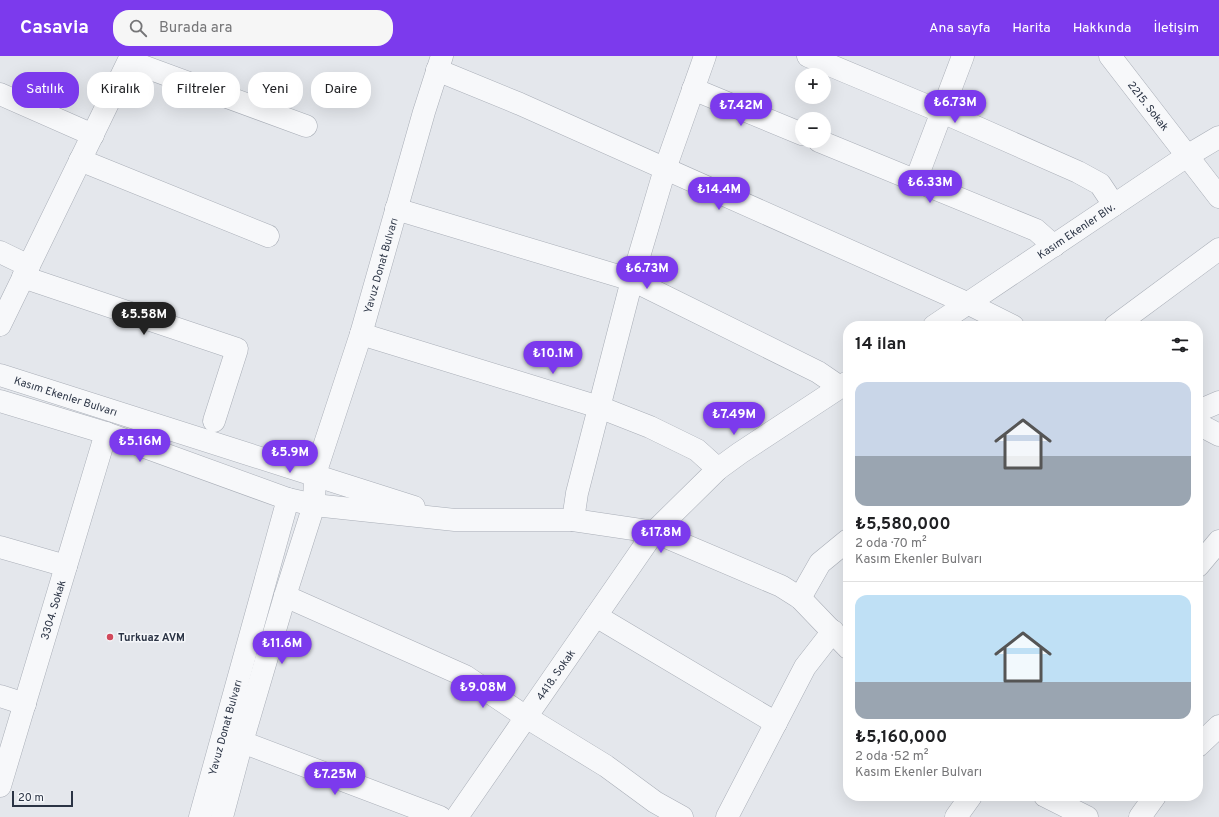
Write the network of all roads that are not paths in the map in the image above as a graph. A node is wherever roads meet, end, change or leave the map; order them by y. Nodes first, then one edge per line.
1 (705, 56) edge
2 (808, 56) edge
3 (963, 56) edge
4 (1110, 56) edge
5 (130, 58) edge
6 (439, 63) edge
7 (693, 89) junction
8 (0, 94) edge
9 (942, 112) junction
10 (306, 126) dead end
11 (795, 131) edge
12 (93, 135) junction
13 (1219, 137) edge
14 (831, 146) edge
15 (1187, 156) junction
16 (80, 160) junction
17 (665, 169) junction
18 (916, 180) junction
19 (1219, 197) edge
20 (1114, 205) junction
21 (396, 209) junction
22 (268, 236) dead end
23 (1054, 246) junction
24 (1219, 249) edge
25 (0, 252) edge
26 (26, 272) junction
27 (632, 280) junction
28 (969, 304) junction
29 (942, 321) edge
30 (1003, 321) edge
31 (1122, 321) edge
32 (0, 325) edge
33 (360, 334) junction
34 (0, 375) edge
35 (843, 384) edge
36 (843, 386) edge
37 (0, 401) edge
38 (1219, 402) edge
39 (599, 407) junction
40 (1203, 409) edge
41 (214, 421) dead end
42 (1203, 427) edge
43 (106, 433) junction
44 (1219, 435) edge
45 (718, 469) junction
46 (315, 474) junction
47 (288, 499) junction
48 (314, 505) junction
49 (455, 520) junction
50 (573, 520) junction
51 (654, 532) junction
52 (1219, 541) edge
53 (843, 544) edge
54 (0, 547) edge
55 (1203, 560) edge
56 (66, 566) junction
57 (285, 596) junction
58 (800, 598) junction
59 (596, 616) junction
60 (833, 631) junction
61 (843, 642) edge
62 (0, 696) edge
63 (25, 704) junction
64 (526, 717) junction
65 (776, 723) junction
66 (1219, 726) edge
67 (1203, 741) edge
68 (242, 742) junction
69 (0, 786) edge
70 (967, 801) edge
71 (1055, 801) edge
72 (1151, 801) edge
73 (200, 817) edge
74 (222, 817) edge
75 (440, 817) edge
76 (457, 817) edge
77 (682, 817) edge
78 (727, 817) edge
79 (956, 817) edge
80 (1087, 817) edge
81 (1140, 817) edge

1 - 7 street
2 - 9 street
3 - 9 street
4 - 15 street, 2215. Sokak
5 - 10 street
5 - 12 street
6 - 17 street
6 - 21 street, Yavuz Donat Bulvarı
7 - 11 street
7 - 17 street
8 - 12 street
9 - 18 street
9 - 20 street
12 - 16 street
13 - 15 street, Kasım Ekenler Blv.
14 - 18 street
15 - 19 street, 2215. Sokak
15 - 20 street, Kasım Ekenler Blv.
16 - 22 street
16 - 26 street
17 - 27 street
17 - 28 street
18 - 23 street
20 - 23 street, Kasım Ekenler Blv.
21 - 27 street
21 - 33 street, Yavuz Donat Bulvarı
23 - 28 street, Kasım Ekenler Blv.
24 - 31 street
25 - 26 street
26 - 32 street
26 - 41 street
27 - 35 street
27 - 39 street
28 - 29 street, Kasım Ekenler Blv.
28 - 30 street
33 - 39 street
33 - 46 street, Yavuz Donat Bulvarı
34 - 46 street, Kasım Ekenler Bulvarı
36 - 45 street
37 - 43 street
38 - 40 street
39 - 45 street
39 - 50 street
42 - 44 street
43 - 47 street
43 - 56 street, 3304. Sokak
45 - 51 street
46 - 47 street
46 - 48 street, Yavuz Donat Bulvarı
46 - 49 street, Kasım Ekenler Bulvarı
47 - 48 street
47 - 73 street, Yavuz Donat Bulvarı
48 - 49 street
48 - 57 street, Yavuz Donat Bulvarı
49 - 50 street
50 - 51 street
51 - 58 street
51 - 59 street, 4418. Sokak
52 - 55 street
53 - 58 street
54 - 56 street
56 - 63 street, 3304. Sokak
57 - 64 street
57 - 68 street, Yavuz Donat Bulvarı
58 - 60 street
59 - 64 street, 4418. Sokak
59 - 65 street
60 - 61 street
60 - 65 street
62 - 63 street
63 - 69 street, 3304. Sokak
64 - 76 street, 4418. Sokak
64 - 77 street
65 - 78 street
66 - 67 street
68 - 74 street, Yavuz Donat Bulvarı
68 - 75 street
70 - 79 street
71 - 80 street
72 - 81 street

